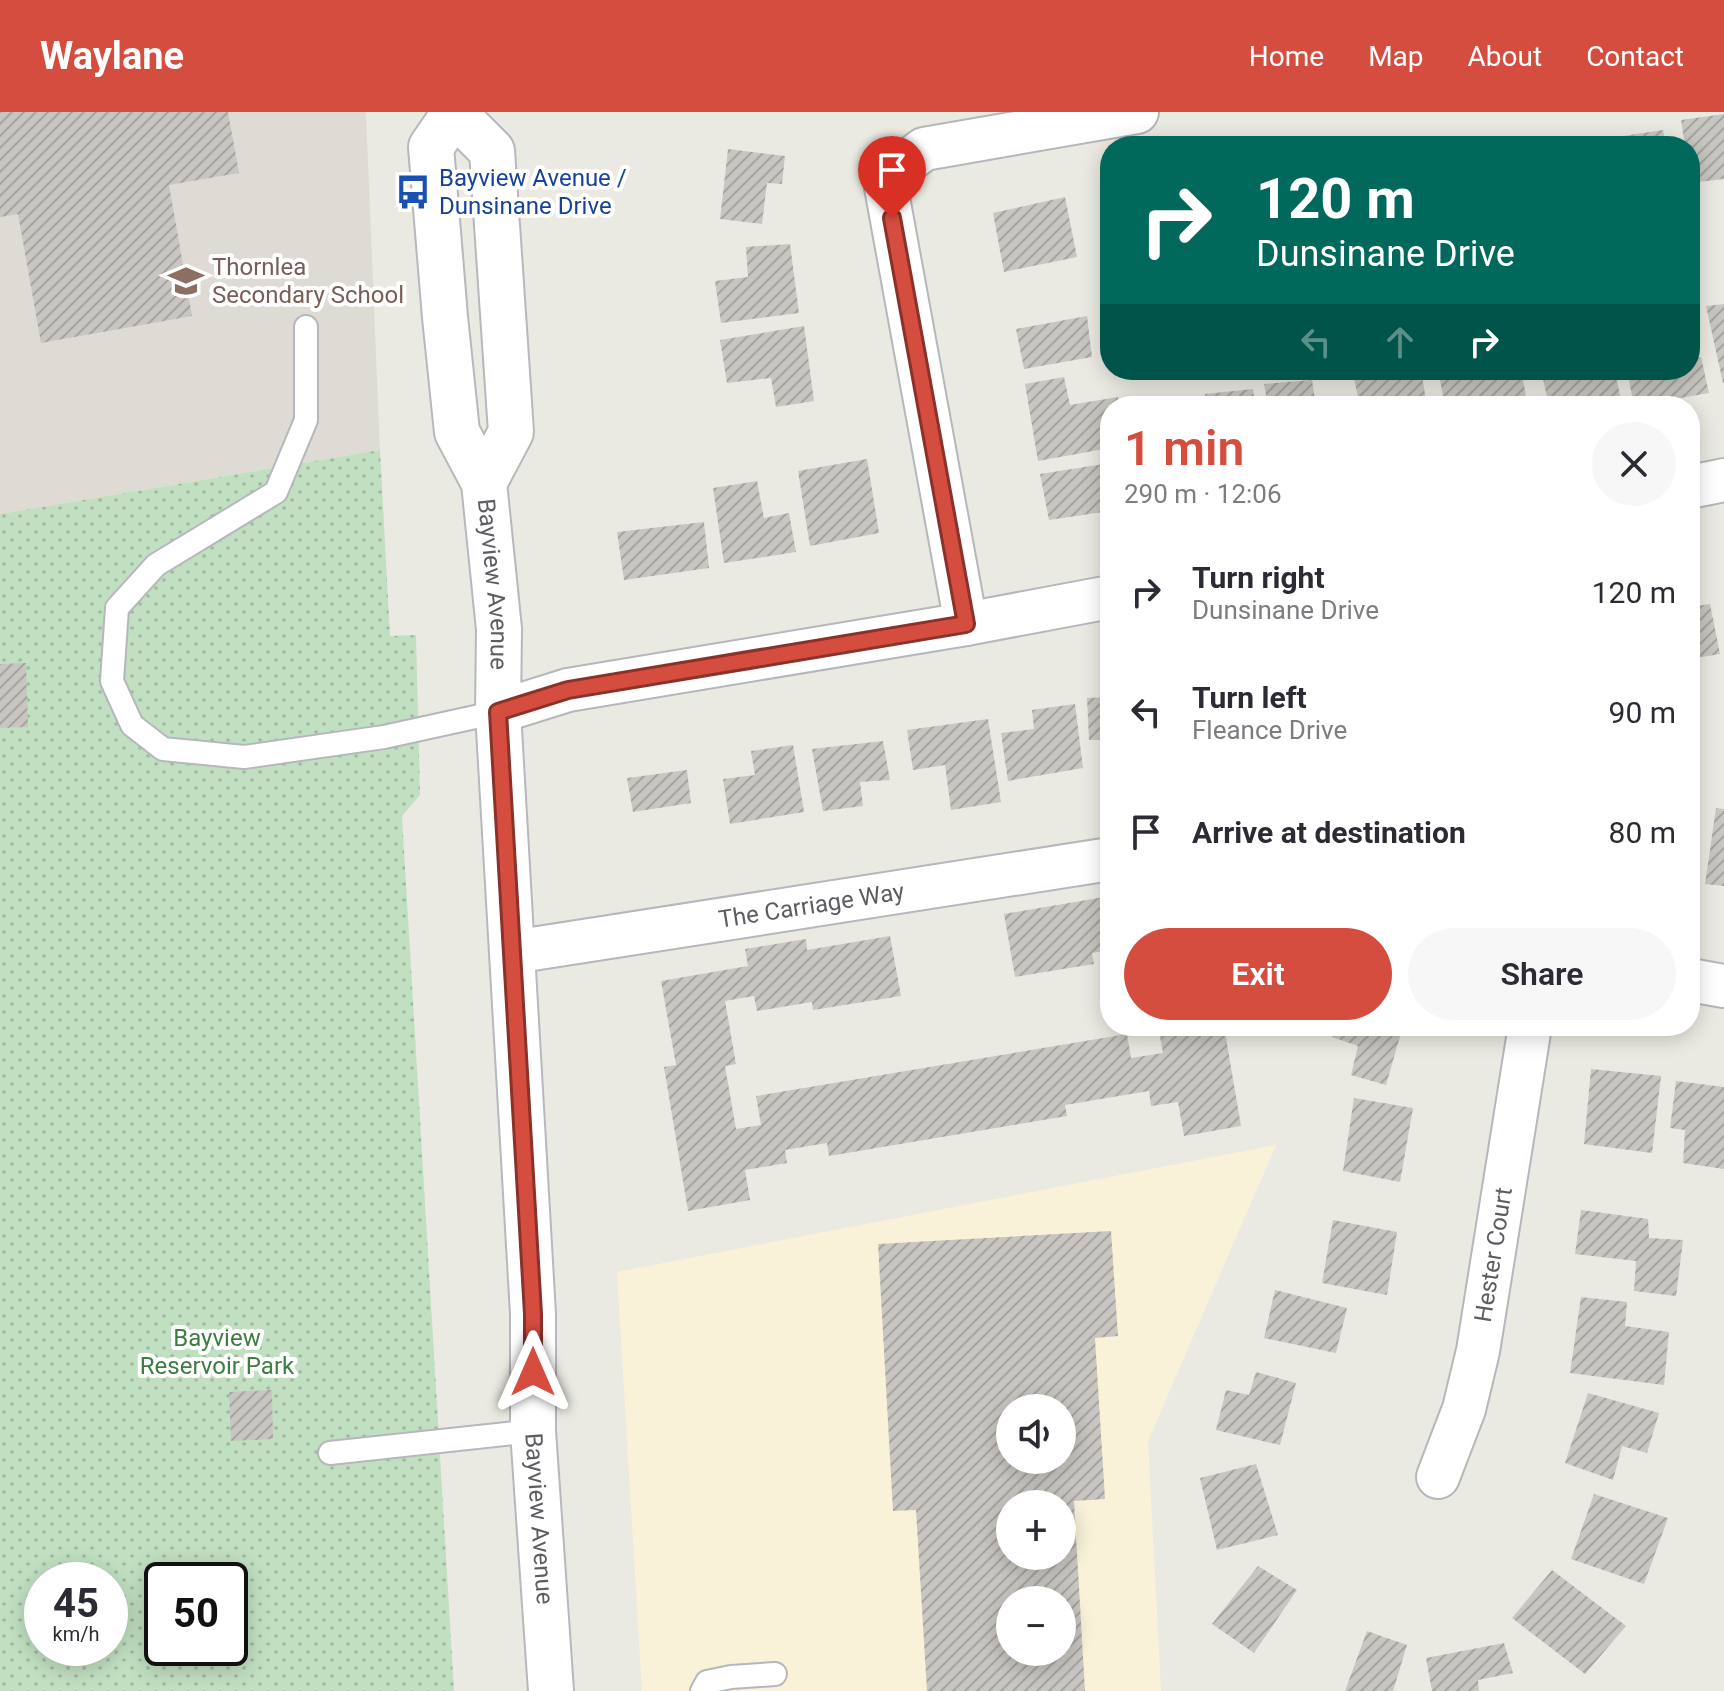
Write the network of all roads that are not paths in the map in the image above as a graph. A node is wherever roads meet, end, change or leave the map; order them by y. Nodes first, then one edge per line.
1 (1137, 112) edge
2 (455, 113) edge
3 (306, 327) dead end
4 (1724, 480) edge
5 (484, 483) junction
6 (1700, 485) edge
7 (1100, 599) edge
8 (966, 624) junction
9 (498, 712) junction
10 (1100, 861) edge
11 (513, 952) junction
12 (1700, 982) edge
13 (1724, 986) edge
14 (1528, 1036) edge
15 (533, 1431) junction
16 (330, 1453) dead end
17 (1438, 1477) dead end
18 (775, 1674) dead end
19 (551, 1691) edge
20 (702, 1691) edge

1 - 8 street
2 - 5 main road, Bayview Avenue
2 - 5 main road, Bayview Avenue
3 - 9 lane
4 - 6 street
5 - 9 main road, Bayview Avenue
7 - 8 street
8 - 9 street
9 - 11 main road, Bayview Avenue
10 - 11 street, The Carriage Way
11 - 15 main road, Bayview Avenue
12 - 13 street
14 - 17 street, Hester Court
15 - 16 lane
15 - 19 main road, Bayview Avenue
18 - 20 lane

